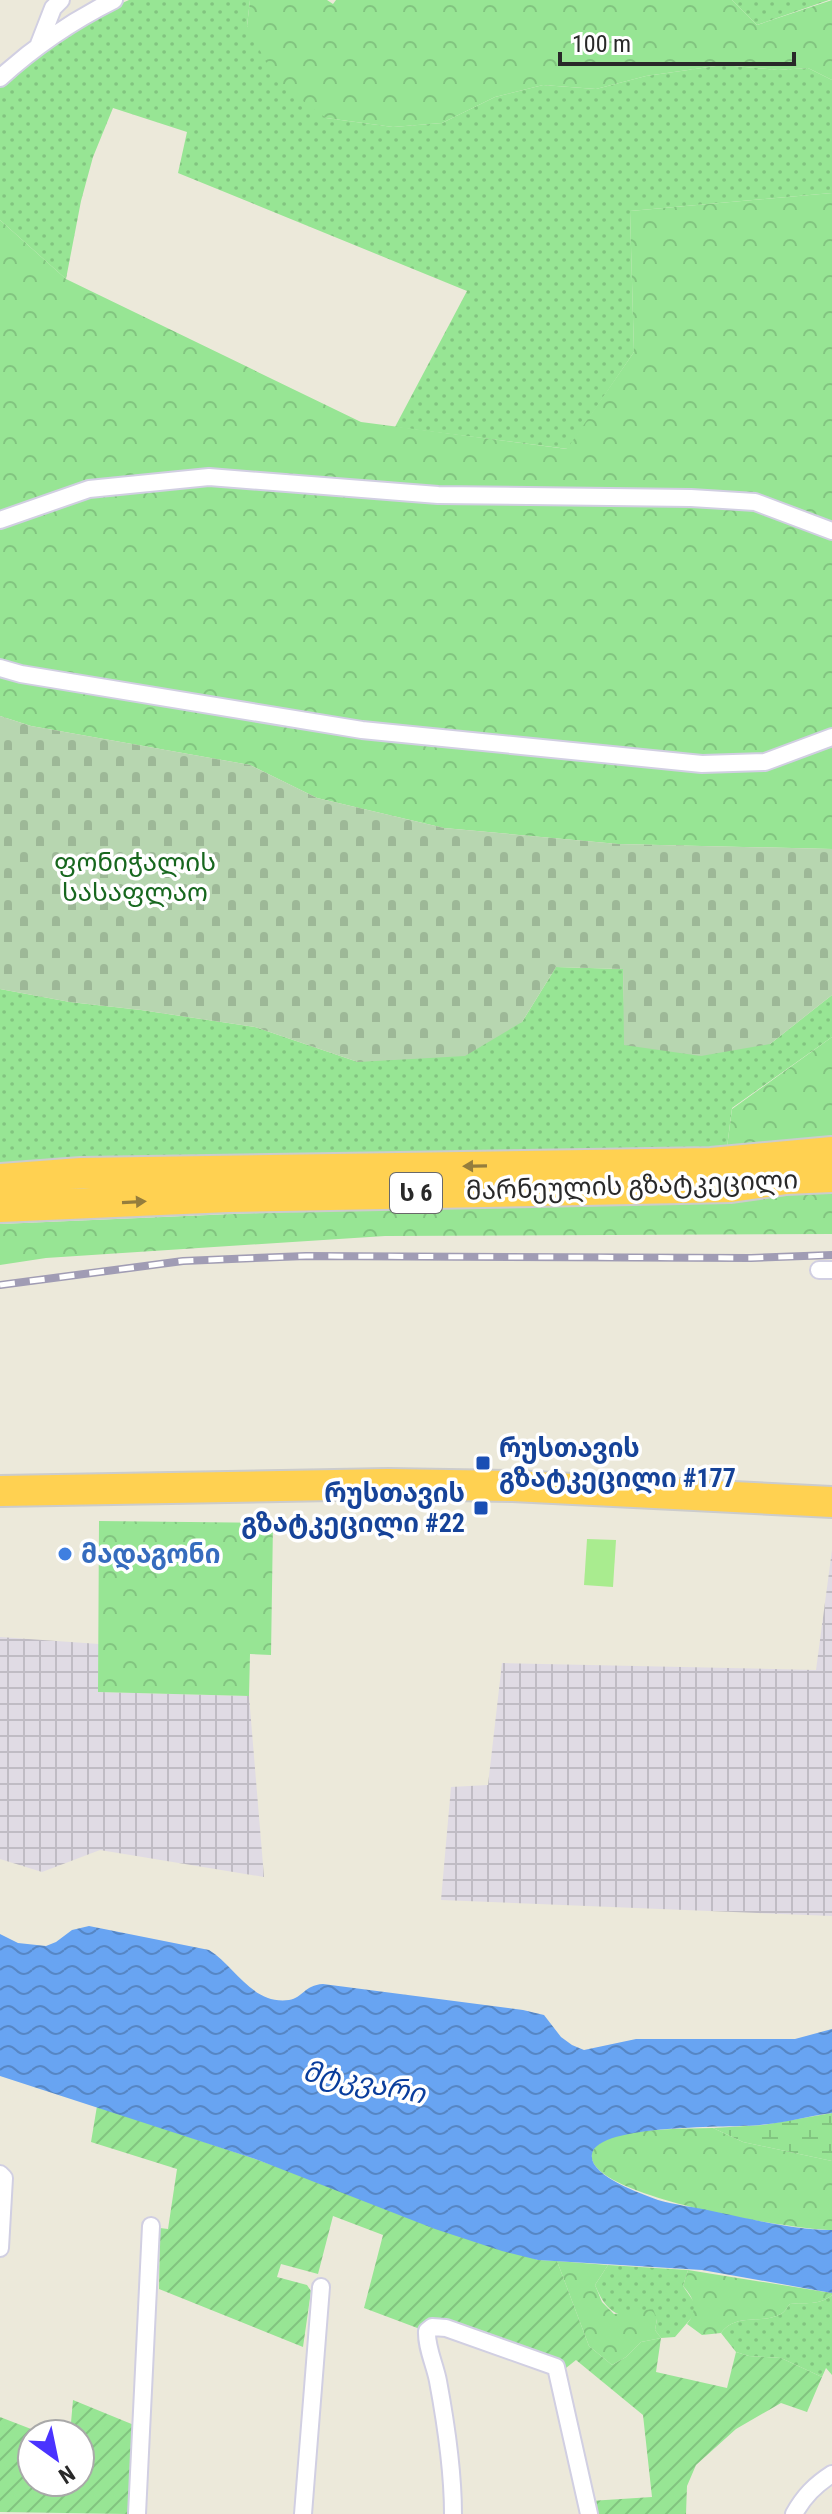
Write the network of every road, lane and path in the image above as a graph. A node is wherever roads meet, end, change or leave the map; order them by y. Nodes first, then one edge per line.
1 (61, 0) edge
2 (114, 0) edge
3 (39, 45) junction
4 (0, 78) edge
5 (0, 520) edge
6 (832, 531) edge
7 (0, 668) edge
8 (832, 737) edge
9 (832, 1152) edge
10 (81, 1173) junction
11 (832, 1177) edge
12 (0, 1179) edge
13 (45, 1190) junction
14 (85, 1204) junction
15 (0, 1207) edge
16 (0, 1491) edge
17 (832, 1502) edge
18 (2, 2176) edge
19 (151, 2226) dead end
20 (0, 2248) edge
21 (321, 2287) dead end
22 (832, 2474) edge
23 (137, 2514) edge
24 (303, 2514) edge
25 (453, 2514) edge
26 (589, 2514) edge
27 (794, 2514) edge

1 - 3 street
2 - 3 street
3 - 4 street
5 - 6 street
7 - 8 street
9 -> 10 highway, მარნეულის გზატკეცილი / ს 6
10 - 13 highway, მარნეულის გზატკეცილი / ს 6
10 - 14 highway
14 -> 11 highway, მარნეულის გზატკეცილი / ს 6
12 - 13 highway, მარნეულის გზატკეცილი / ს 6
13 - 14 highway, მარნეულის გზატკეცილი / ს 6
13 - 15 highway, მარნეულის გზატკეცილი / ს 6
16 - 17 highway
18 - 20 street
19 - 23 street
21 - 24 street
22 - 27 street
25 - 26 street

